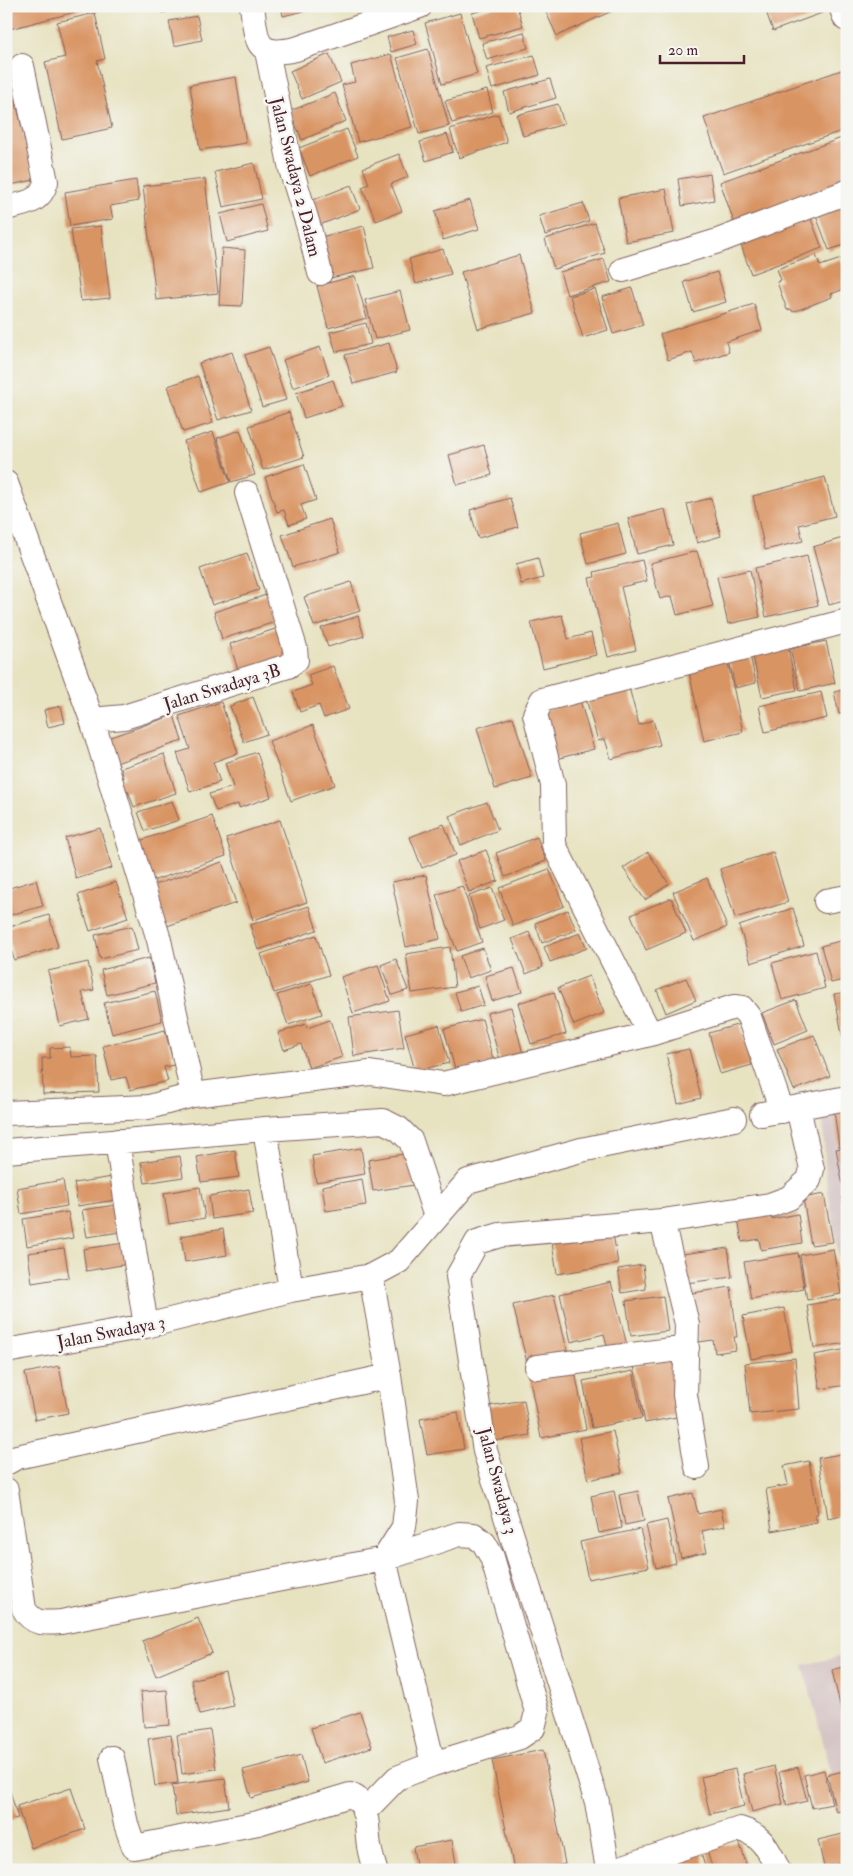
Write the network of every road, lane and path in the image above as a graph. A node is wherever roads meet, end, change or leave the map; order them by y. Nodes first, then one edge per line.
1 (252, 6) edge
2 (420, 6) edge
3 (843, 6) edge
4 (847, 17) edge
5 (267, 51) junction
6 (22, 66) dead end
7 (847, 192) edge
8 (6, 208) edge
9 (623, 270) dead end
10 (320, 273) dead end
11 (6, 483) edge
12 (247, 492) dead end
13 (847, 621) edge
14 (92, 720) junction
15 (650, 1034) junction
16 (193, 1095) junction
17 (847, 1098) edge
18 (781, 1111) junction
19 (6, 1113) edge
20 (734, 1119) dead end
21 (265, 1129) junction
22 (117, 1141) junction
23 (6, 1151) edge
24 (436, 1217) junction
25 (662, 1221) junction
26 (371, 1276) junction
27 (291, 1290) junction
28 (146, 1326) junction
29 (687, 1348) junction
30 (7, 1350) edge
31 (537, 1367) dead end
32 (389, 1376) junction
33 (6, 1463) edge
34 (697, 1466) dead end
35 (6, 1490) edge
36 (384, 1559) junction
37 (112, 1758) dead end
38 (433, 1764) junction
39 (364, 1812) junction
40 (375, 1870) edge
41 (608, 1870) edge
42 (614, 1870) edge
43 (778, 1870) edge

1 - 5 street, Jalan Swadaya 2 Dalam
2 - 5 street
3 - 4 main road
5 - 10 street, Jalan Swadaya 2 Dalam
6 - 8 street
7 - 9 street
11 - 14 street
12 - 14 street, Jalan Swadaya 3B
13 - 15 street
14 - 16 street
15 - 16 street
15 - 18 street, Jalan Swadaya 3
16 - 19 street
17 - 18 street
18 - 25 street, Jalan Swadaya 3
20 - 24 street, Jalan Swadaya 3
21 - 22 street
21 - 24 street
21 - 27 street
22 - 23 street
22 - 28 street
24 - 26 street, Jalan Swadaya 3
25 - 29 street
25 - 41 street, Jalan Swadaya 3
26 - 27 street, Jalan Swadaya 3
26 - 32 street
27 - 28 street, Jalan Swadaya 3
28 - 30 street, Jalan Swadaya 3
29 - 31 street
29 - 34 street
32 - 33 street
32 - 36 street
35 - 36 street
36 - 38 street
36 - 38 street
37 - 39 street
38 - 39 street
39 - 40 street
42 - 43 street

